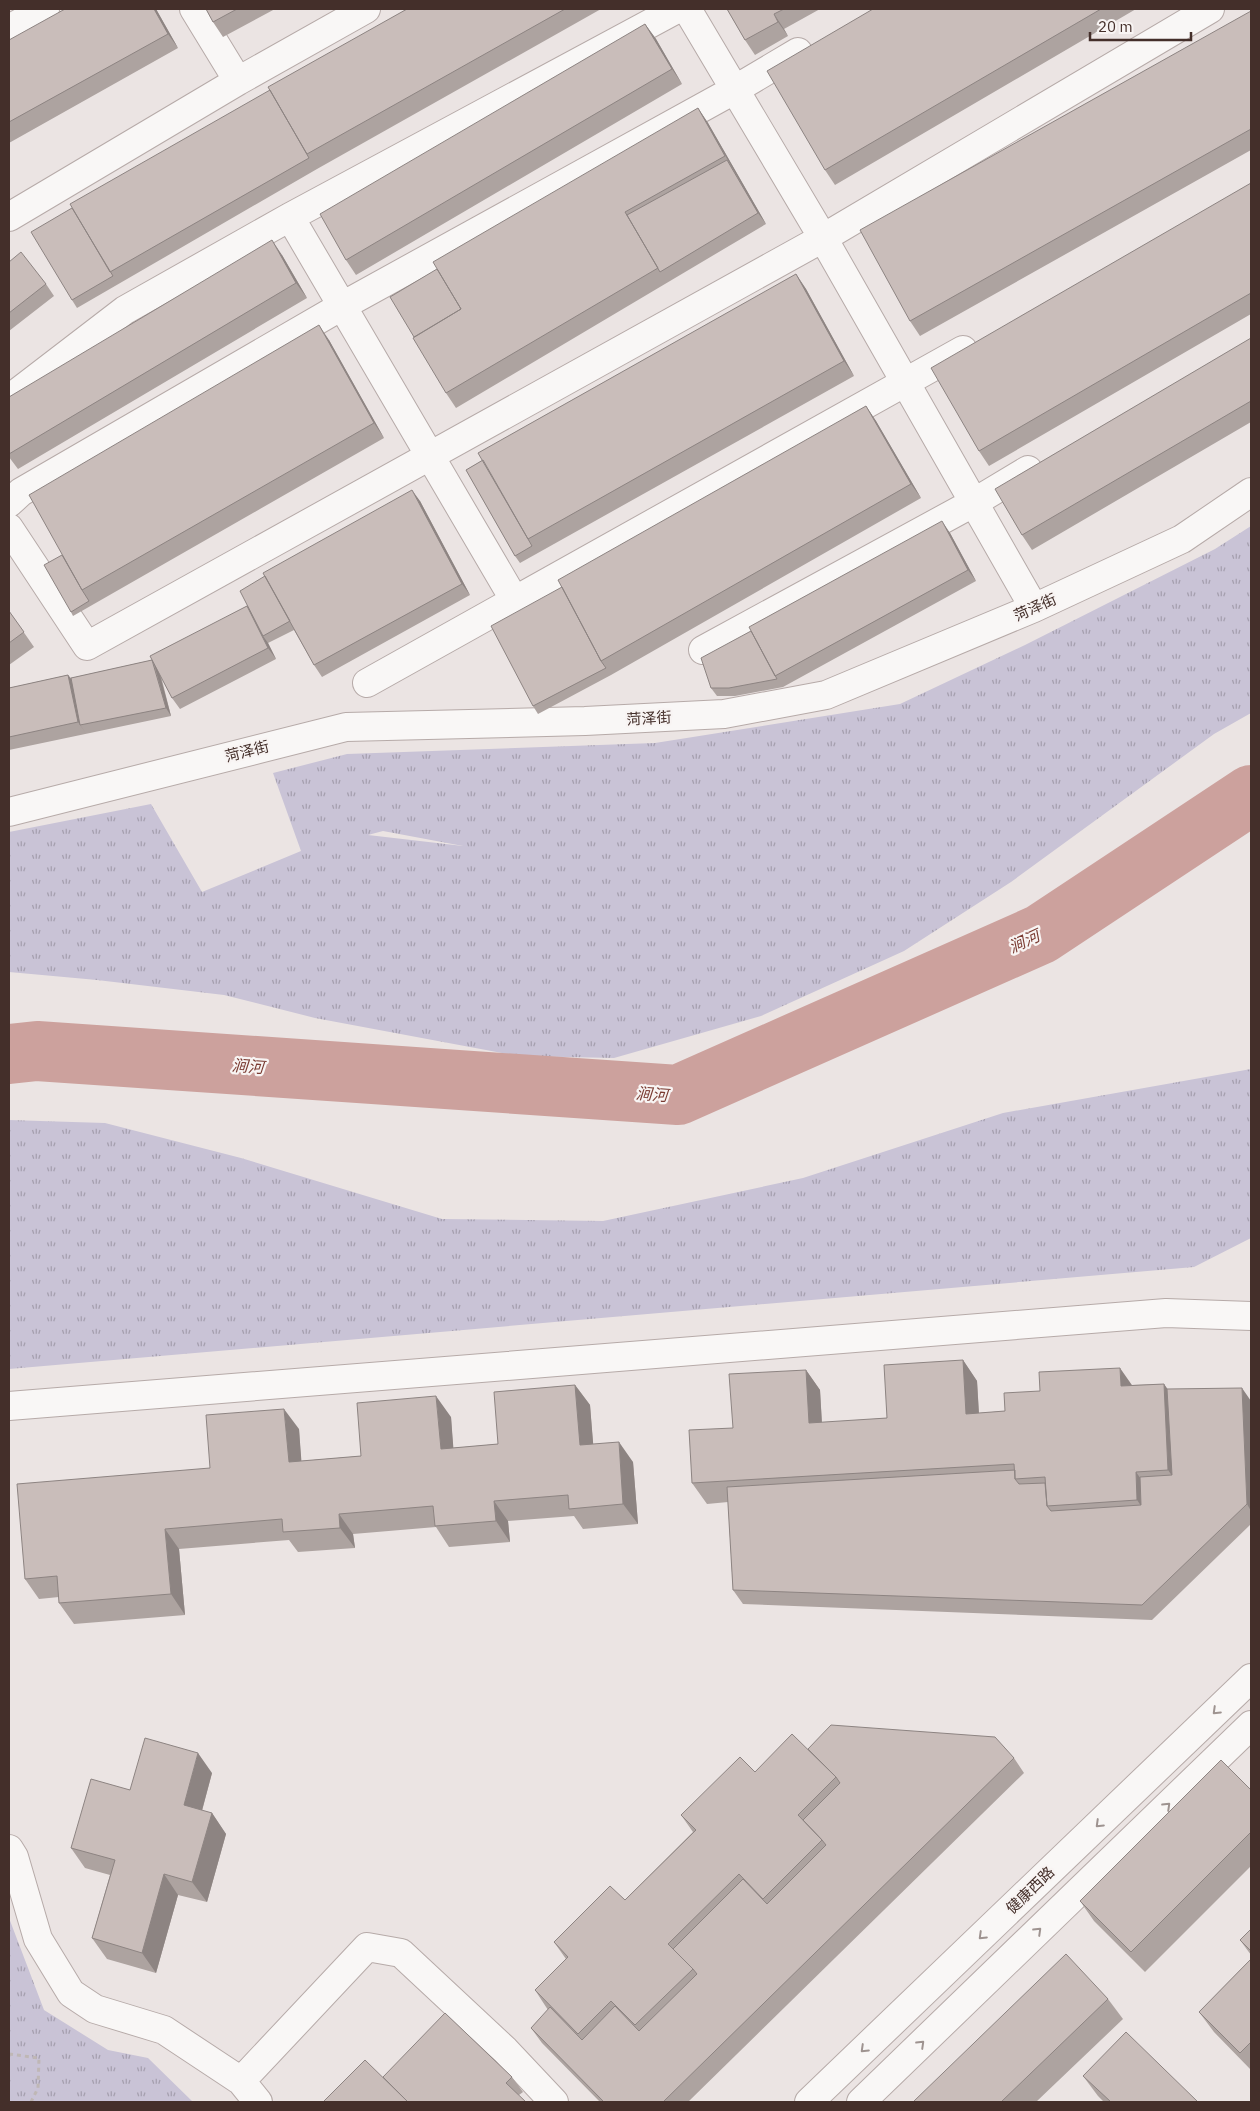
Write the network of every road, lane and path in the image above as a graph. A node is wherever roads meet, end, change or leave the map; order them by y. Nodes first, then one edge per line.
1 (44, 9) edge
2 (194, 9) edge
3 (366, 9) edge
4 (677, 9) edge
5 (687, 9) edge
6 (1210, 9) edge
7 (9, 29) edge
8 (816, 42) edge
9 (238, 82) junction
10 (734, 90) junction
11 (9, 217) edge
12 (290, 217) junction
13 (823, 238) junction
14 (342, 306) junction
15 (982, 339) edge
16 (904, 384) junction
17 (9, 399) edge
18 (430, 455) junction
19 (1049, 458) edge
20 (13, 490) edge
21 (1251, 492) edge
22 (973, 503) junction
23 (9, 528) edge
24 (515, 601) junction
25 (1034, 608) junction
26 (703, 650) dead end
27 (368, 683) dead end
28 (9, 812) edge
29 (1251, 1316) edge
30 (9, 1406) edge
31 (1251, 1678) edge
32 (1251, 1725) edge
33 (9, 1849) edge
34 (9, 2054) edge
35 (241, 2081) junction
36 (31, 2102) edge
37 (258, 2102) edge
38 (554, 2102) edge
39 (809, 2102) edge
40 (861, 2102) edge

1 - 7 street
2 - 9 street
3 - 9 street
4 - 12 street
5 - 10 street
6 - 13 street
8 - 10 street
9 - 11 street
10 - 13 street
10 - 14 street
12 - 14 street
12 - 17 street
13 - 16 street
13 - 18 street
14 - 18 street
14 - 20 street
15 - 16 street
16 - 22 street
16 - 24 street
18 - 23 street
18 - 24 street
19 - 22 street
21 - 25 street, 菏泽街
22 - 25 street
22 - 26 street
24 - 27 street
25 - 28 street, 菏泽街
29 - 30 street
31 -> 39 street, 健康西路
40 -> 32 street
33 - 35 street
34 - 36 path
35 - 37 street
35 - 38 street

